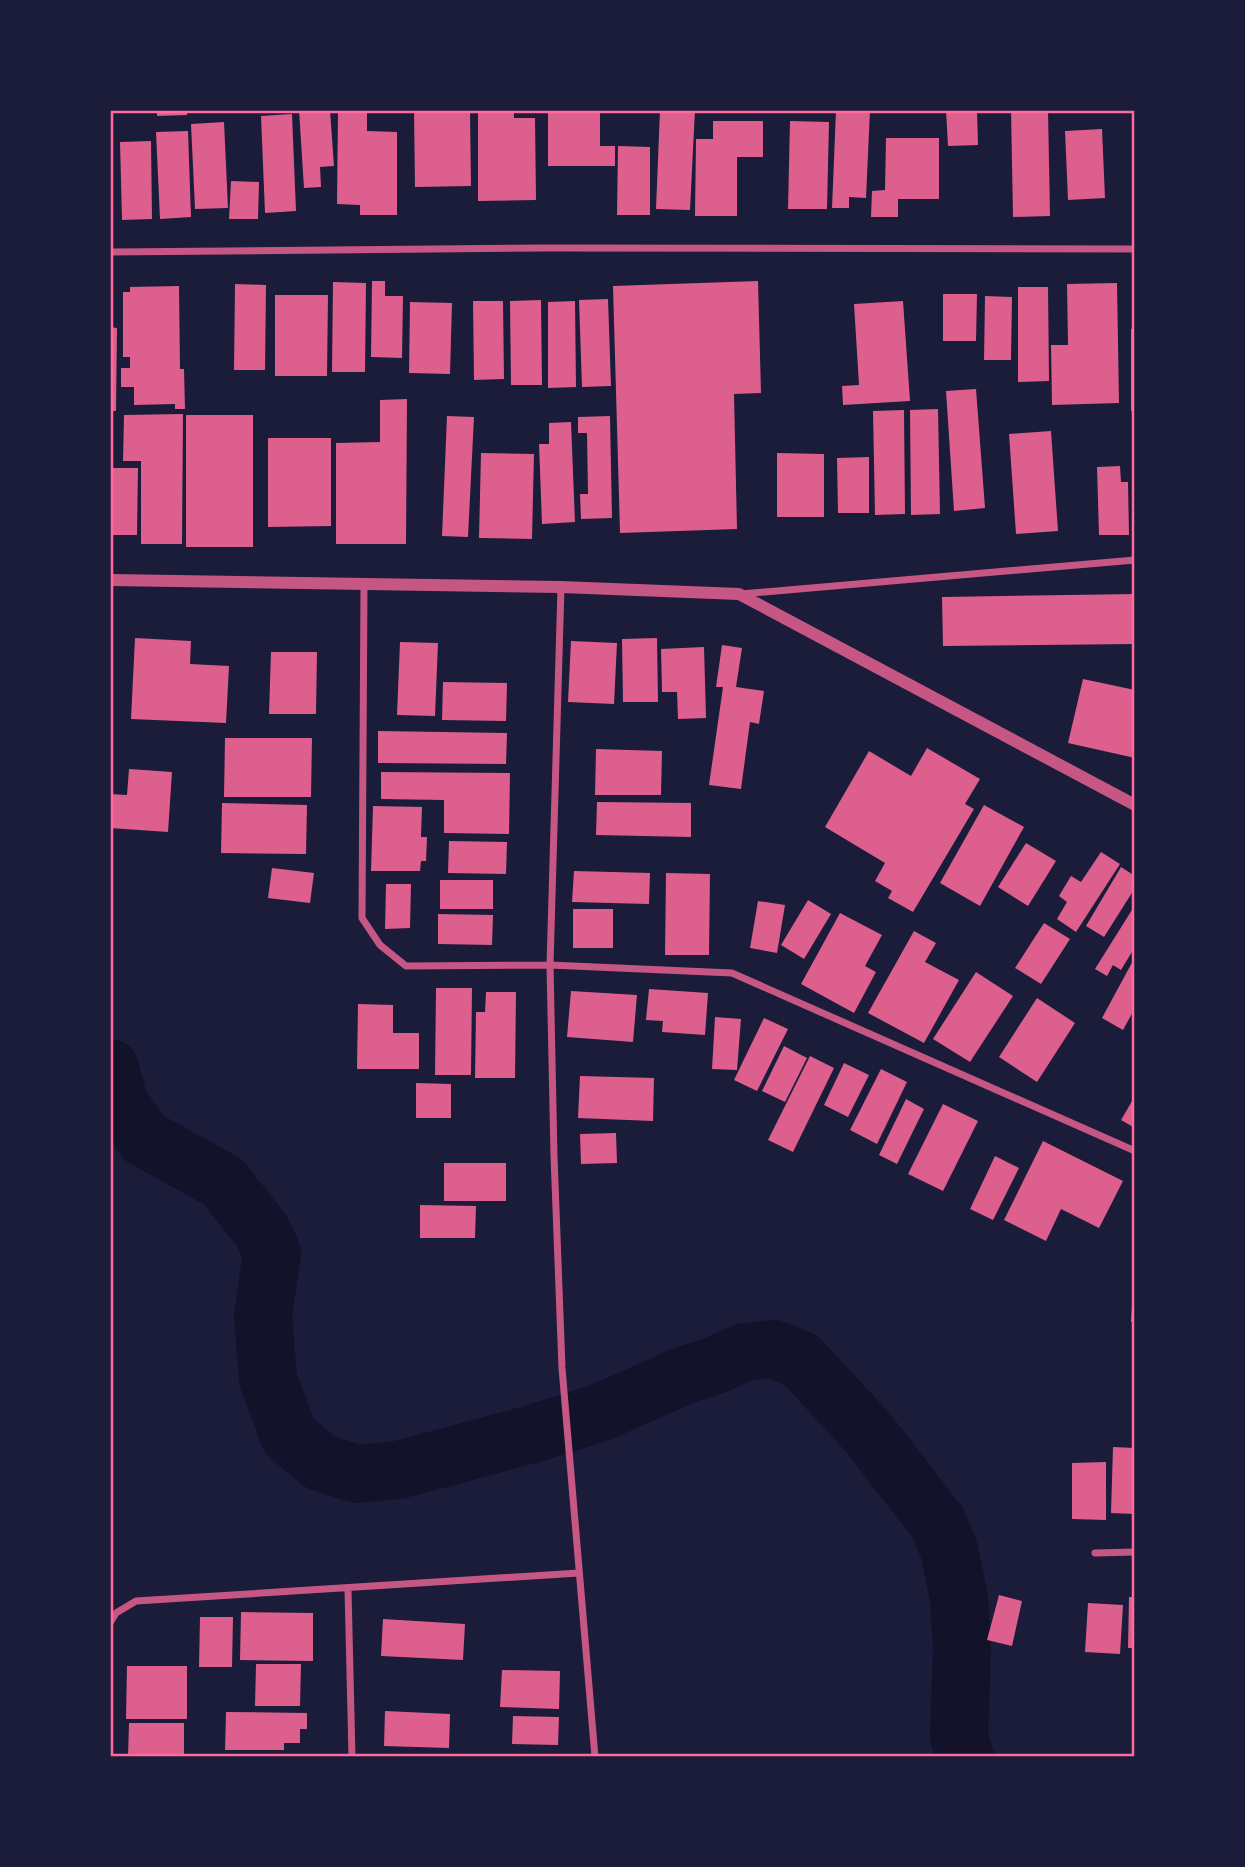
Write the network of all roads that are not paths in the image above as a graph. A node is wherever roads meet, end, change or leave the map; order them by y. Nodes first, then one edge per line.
1 (1135, 249) edge
2 (110, 252) edge
3 (1135, 560) edge
4 (110, 580) edge
5 (364, 585) junction
6 (561, 587) junction
7 (739, 594) junction
8 (1135, 805) edge
9 (550, 965) junction
10 (1135, 1151) edge
11 (1135, 1552) edge
12 (1095, 1553) dead end
13 (579, 1573) junction
14 (348, 1589) junction
15 (110, 1623) edge
16 (352, 1757) edge
17 (595, 1757) edge

1 - 2 street
3 - 7 street
4 - 5 street
5 - 6 street
5 - 9 street
6 - 7 street
6 - 9 street
7 - 8 street
9 - 10 street
9 - 13 street
11 - 12 street
13 - 14 street
13 - 17 street
14 - 15 street
14 - 16 street

